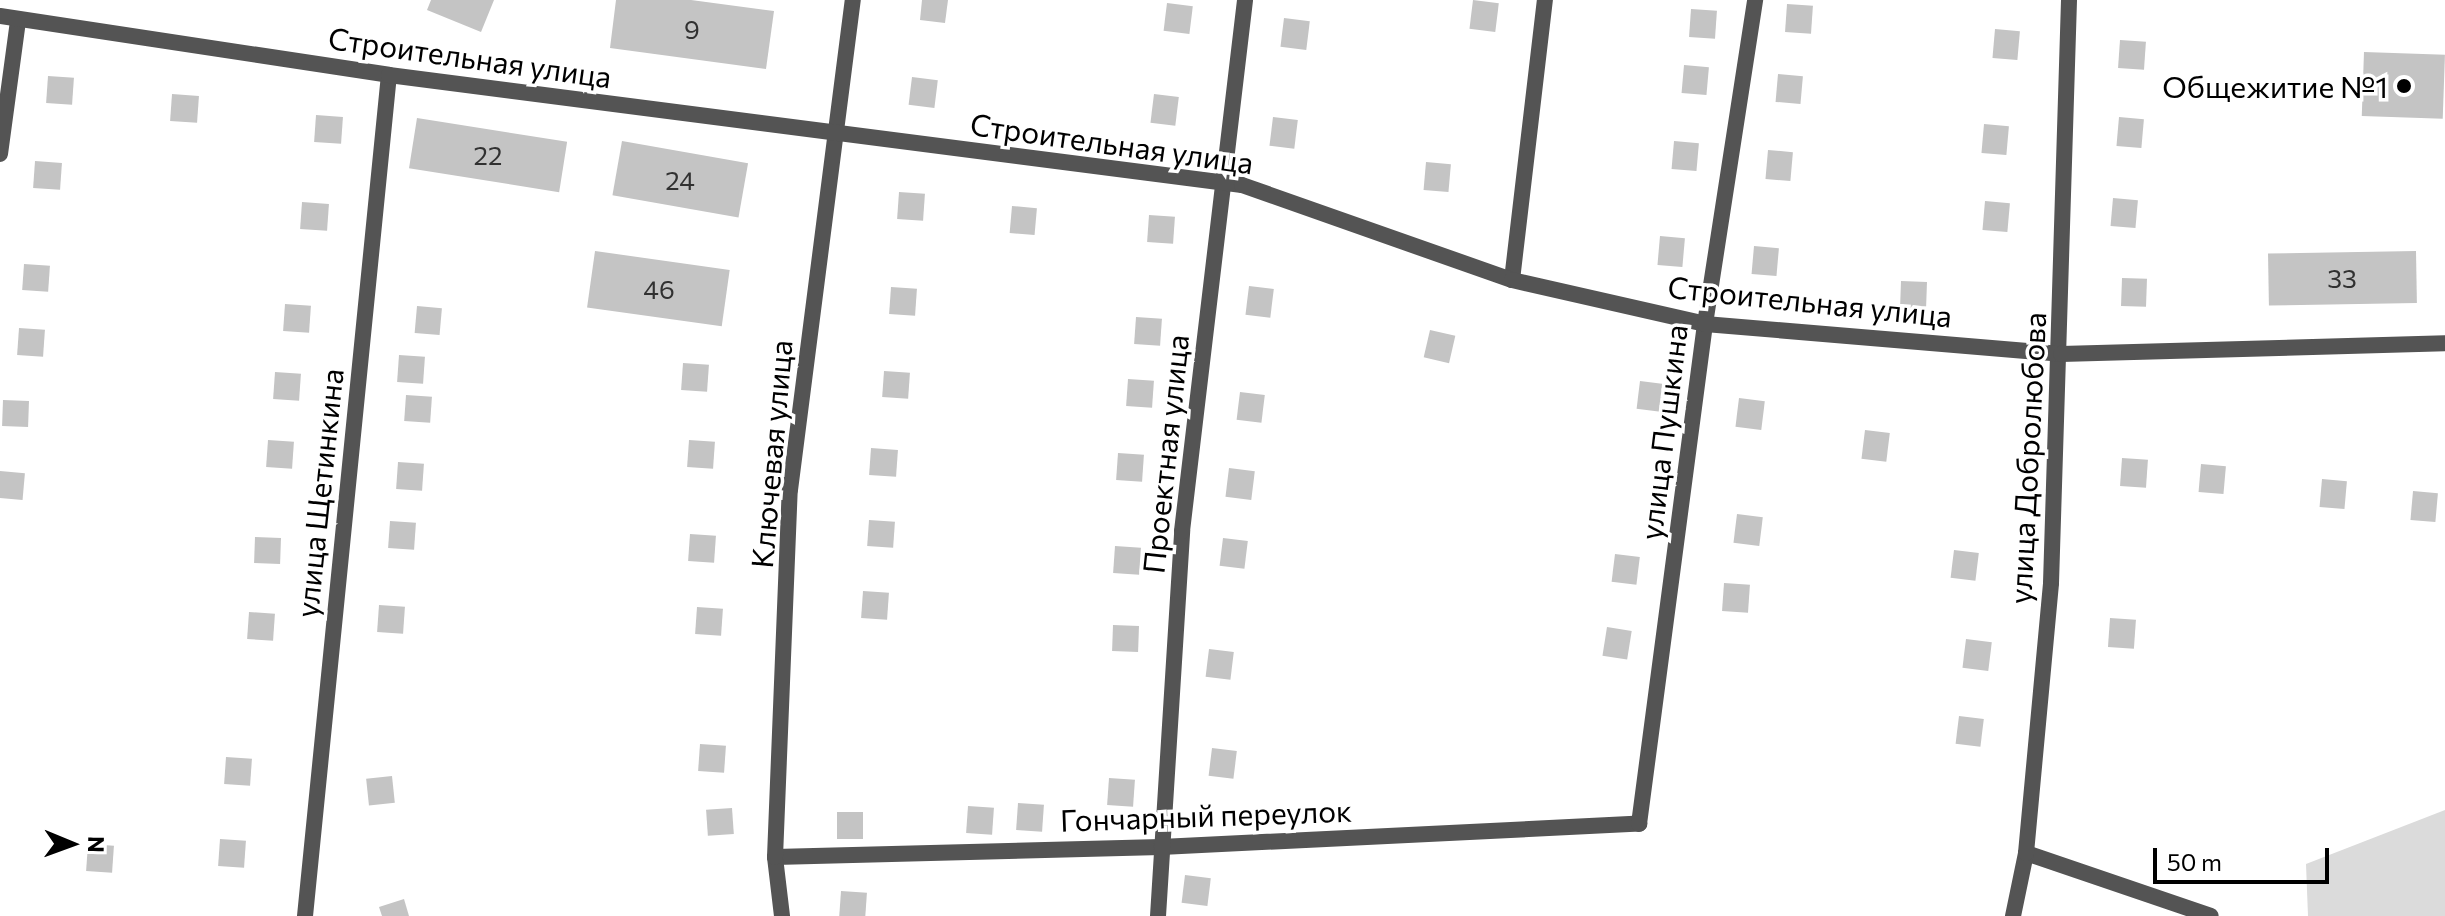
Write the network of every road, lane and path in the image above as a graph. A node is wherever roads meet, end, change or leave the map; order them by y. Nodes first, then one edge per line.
1 (853, 0) edge
2 (1245, 0) edge
3 (1545, 0) edge
4 (1755, 0) edge
5 (2069, 0) edge
6 (0, 16) edge
7 (18, 20) junction
8 (389, 75) junction
9 (836, 135) junction
10 (0, 154) edge
11 (1224, 183) junction
12 (1512, 280) junction
13 (1705, 324) junction
14 (2445, 343) edge
15 (2061, 354) junction
16 (1639, 824) joint
17 (1161, 847) junction
18 (2026, 853) junction
19 (775, 857) junction
20 (305, 916) edge
21 (782, 916) edge
22 (1158, 916) edge
23 (2013, 916) edge
24 (2211, 916) edge

1 - 9 street, Ключевая улица
2 - 11 street, Проектная улица
3 - 12 street
4 - 13 street, улица Пушкина
5 - 15 street, улица Добролюбова
6 - 7 street, Строительная улица
7 - 8 street, Строительная улица
7 - 10 street
8 - 9 street, Строительная улица
8 - 20 street, улица Щетинкина
9 - 11 street, Строительная улица
9 - 19 street, Ключевая улица
11 - 12 street, Строительная улица
11 - 17 street, Проектная улица
12 - 13 street, Строительная улица
13 - 15 street, Строительная улица
13 - 16 street, улица Пушкина
14 - 15 street, Строительная улица
15 - 18 street, улица Добролюбова
16 - 17 street, Гончарный переулок
17 - 19 street, Гончарный переулок
17 - 22 street, Проектная улица
18 - 23 street, улица Добролюбова
18 - 24 street
19 - 21 street, Ключевая улица

